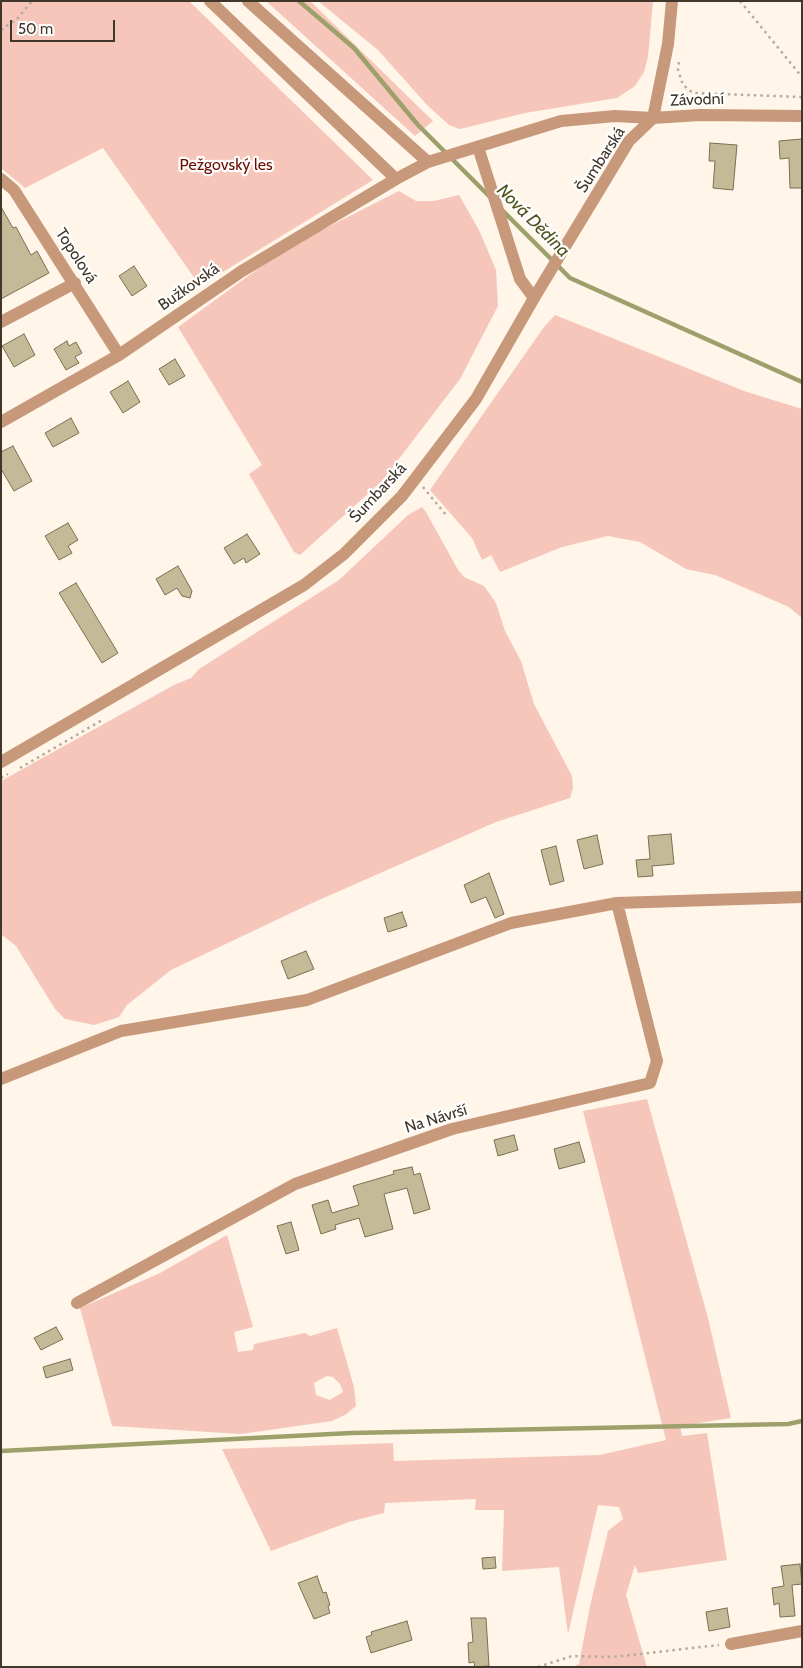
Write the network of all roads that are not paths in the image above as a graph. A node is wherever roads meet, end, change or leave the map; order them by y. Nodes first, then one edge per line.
1 (210, 1) edge
2 (248, 1) edge
3 (672, 1) edge
4 (802, 116) edge
5 (653, 118) junction
6 (478, 146) junction
7 (428, 162) junction
8 (1, 179) edge
9 (396, 179) junction
10 (75, 283) junction
11 (534, 298) junction
12 (1, 322) edge
13 (119, 355) junction
14 (1, 422) edge
15 (1, 762) edge
16 (802, 897) edge
17 (617, 903) junction
18 (1, 1079) edge
19 (77, 1303) dead end
20 (802, 1631) edge
21 (731, 1644) road end

1 - 9 street
2 - 7 street
3 - 5 street, Závodní
4 - 5 street, Závodní
5 - 6 street, Bužkovská
5 - 11 street, Šumbarská
6 - 7 street, Bužkovská
6 - 11 street
7 - 9 street, Bužkovská
8 - 10 street, Topolová
9 - 13 street, Bužkovská
10 - 12 street
10 - 13 street, Topolová
11 - 15 street, Šumbarská
13 - 14 street, Bužkovská
16 - 17 street
17 - 18 street
17 - 19 street, Na Návrší
20 - 21 street

